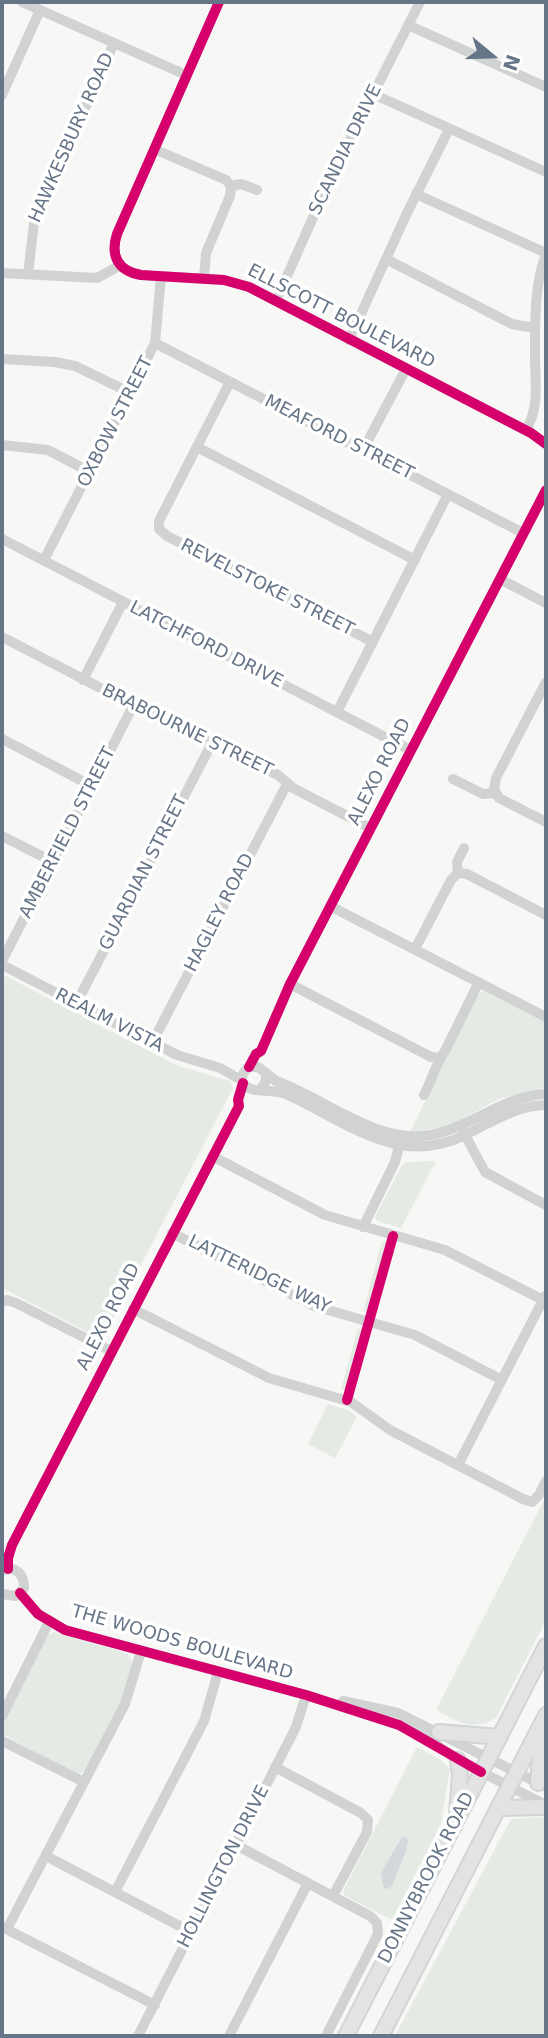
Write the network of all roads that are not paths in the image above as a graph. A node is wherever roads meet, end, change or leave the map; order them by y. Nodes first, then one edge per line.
1 (22, 2) edge
2 (219, 2) edge
3 (420, 2) edge
4 (40, 10) junction
5 (408, 25) junction
6 (114, 43) junction
7 (186, 75) junction
8 (546, 87) edge
9 (373, 94) junction
10 (2, 95) edge
11 (449, 129) junction
12 (154, 149) junction
13 (546, 172) edge
14 (232, 186) junction
15 (257, 191) dead end
16 (416, 194) junction
17 (546, 254) edge
18 (386, 259) junction
19 (119, 265) junction
20 (2, 272) edge
21 (28, 274) junction
22 (161, 276) junction
23 (204, 278) junction
24 (276, 301) junction
25 (536, 328) junction
26 (349, 340) junction
27 (155, 344) junction
28 (2, 359) edge
29 (405, 369) junction
30 (230, 382) junction
31 (131, 393) junction
32 (528, 432) junction
33 (546, 437) edge
34 (546, 444) edge
35 (2, 445) edge
36 (197, 447) junction
37 (363, 450) junction
38 (90, 472) junction
39 (546, 490) edge
40 (448, 494) junction
41 (523, 533) junction
42 (2, 539) edge
43 (415, 560) junction
44 (44, 561) junction
45 (500, 579) junction
46 (123, 602) junction
47 (546, 603) edge
48 (2, 637) edge
49 (373, 642) junction
50 (83, 680) junction
51 (546, 682) edge
52 (133, 706) junction
53 (337, 712) junction
54 (2, 739) edge
55 (212, 743) junction
56 (411, 750) junction
57 (453, 779) dead end
58 (287, 784) junction
59 (92, 786) junction
60 (494, 793) junction
61 (546, 822) edge
62 (370, 828) junction
63 (2, 836) edge
64 (464, 848) dead end
65 (53, 862) junction
66 (458, 873) junction
67 (330, 906) junction
68 (546, 915) edge
69 (415, 949) junction
70 (2, 963) edge
71 (479, 982) junction
72 (290, 984) junction
73 (76, 1004) junction
74 (546, 1017) edge
75 (152, 1043) junction
76 (261, 1051) junction
77 (439, 1058) junction
78 (220, 1068) junction
79 (248, 1068) junction
80 (264, 1071) junction
81 (242, 1082) junction
82 (258, 1090) junction
83 (546, 1094) edge
84 (425, 1095) dead end
85 (546, 1105) edge
86 (239, 1106) junction
87 (463, 1130) junction
88 (399, 1146) junction
89 (212, 1156) junction
90 (546, 1205) edge
91 (363, 1227) junction
92 (172, 1233) junction
93 (545, 1297) edge
94 (2, 1302) edge
95 (133, 1309) junction
96 (111, 1351) junction
97 (502, 1380) junction
98 (458, 1465) junction
99 (546, 1481) edge
100 (5, 1570) edge
101 (20, 1593) junction
102 (2, 1594) edge
103 (49, 1622) junction
104 (546, 1646) edge
105 (141, 1651) junction
106 (218, 1672) junction
107 (306, 1695) junction
108 (6, 1696) edge
109 (2, 1716) edge
110 (544, 1719) edge
111 (439, 1732) junction
112 (500, 1737) junction
113 (2, 1741) edge
114 (488, 1758) junction
115 (458, 1760) junction
116 (275, 1767) junction
117 (481, 1772) junction
118 (513, 1779) junction
119 (84, 1782) junction
120 (542, 1785) edge
121 (546, 1806) edge
122 (498, 1808) junction
123 (456, 1821) junction
124 (236, 1845) junction
125 (46, 1856) junction
126 (308, 1883) junction
127 (115, 1892) junction
128 (333, 1896) junction
129 (5, 1928) edge
130 (191, 1932) junction
131 (155, 2005) junction
132 (138, 2036) edge
133 (229, 2036) edge
134 (326, 2036) edge
135 (346, 2036) edge
136 (381, 2036) edge

1 - 4 street
2 - 7 street
3 - 5 street, SCANDIA DRIVE
4 - 6 street
4 - 10 street
5 - 8 street
5 - 9 street, SCANDIA DRIVE
6 - 7 street
6 - 21 street, HAWKESBURY ROAD
7 - 12 street
9 - 11 street
9 - 24 street, SCANDIA DRIVE
11 - 13 street
11 - 16 street
12 - 14 street
12 - 19 street
14 - 15 street
14 - 23 street
16 - 17 street
16 - 18 street
17 - 25 street
18 - 25 street
18 - 26 street
19 - 21 street
19 - 22 street, ELLSCOTT BOULEVARD
20 - 21 street
22 - 23 street, ELLSCOTT BOULEVARD
22 - 27 street, OXBOW STREET
23 - 24 street, ELLSCOTT BOULEVARD
24 - 26 street, ELLSCOTT BOULEVARD
25 - 32 street
26 - 29 street, ELLSCOTT BOULEVARD
27 - 30 street, MEAFORD STREET
27 - 31 street, OXBOW STREET
28 - 31 street
29 - 32 street, ELLSCOTT BOULEVARD
29 - 37 street
30 - 36 street, REVELSTOKE STREET
30 - 37 street, MEAFORD STREET
31 - 38 street, OXBOW STREET
32 - 33 street, ELLSCOTT BOULEVARD
32 - 34 street, ELLSCOTT BOULEVARD
35 - 38 street
36 - 43 street
36 - 49 street, REVELSTOKE STREET
37 - 40 street, MEAFORD STREET
38 - 44 street, OXBOW STREET
39 - 41 street, ALEXO ROAD
40 - 41 street, MEAFORD STREET
40 - 43 street
41 - 45 street, ALEXO ROAD
42 - 44 street, LATCHFORD DRIVE
43 - 49 street
44 - 46 street, LATCHFORD DRIVE
45 - 47 street
45 - 56 street, ALEXO ROAD
46 - 50 street
46 - 53 street, LATCHFORD DRIVE
48 - 50 street, BRABOURNE STREET
49 - 53 street
50 - 52 street, BRABOURNE STREET
51 - 60 street
52 - 55 street, BRABOURNE STREET
52 - 59 street, AMBERFIELD STREET
53 - 56 street, LATCHFORD DRIVE
54 - 59 street
55 - 58 street, BRABOURNE STREET
55 - 73 street, GUARDIAN STREET
56 - 62 street, ALEXO ROAD
57 - 60 street
58 - 62 street, BRABOURNE STREET
58 - 75 street, HAGLEY ROAD
59 - 65 street, AMBERFIELD STREET
60 - 61 street
62 - 67 street, ALEXO ROAD
63 - 65 street
64 - 66 street
65 - 70 street, AMBERFIELD STREET
66 - 68 street
66 - 69 street
67 - 69 street
67 - 72 street, ALEXO ROAD
69 - 71 street
70 - 73 street, REALM VISTA
71 - 74 street
71 - 77 street
72 - 76 street, ALEXO ROAD
72 - 77 street
73 - 75 street, REALM VISTA
75 - 78 street, REALM VISTA
76 - 79 street, ALEXO ROAD
76 - 80 street, ALEXO ROAD
77 - 84 street
78 - 79 street, REALM VISTA
78 - 81 street, REALM VISTA
79 - 80 street
79 - 81 street
80 - 82 street
80 - 87 street
81 - 82 street
81 - 86 street, ALEXO ROAD
82 - 86 street, ALEXO ROAD
82 - 88 street
83 - 87 street
85 - 87 street
86 - 89 street, ALEXO ROAD
87 - 88 street
87 - 90 street
88 - 91 street
89 - 91 street
89 - 92 street, ALEXO ROAD
91 - 93 street
92 - 95 street, ALEXO ROAD
92 - 97 street, LATTERIDGE WAY
93 - 97 street
94 - 96 street
95 - 96 street, ALEXO ROAD
95 - 98 street
96 - 100 street, ALEXO ROAD
97 - 98 street
98 - 99 street
100 - 101 street, THE WOODS BOULEVARD
101 - 102 street
101 - 103 street, THE WOODS BOULEVARD
103 - 105 street, THE WOODS BOULEVARD
103 - 108 street
104 - 112 main road, DONNYBROOK ROAD
105 - 106 street, THE WOODS BOULEVARD
105 - 119 street
106 - 107 street, THE WOODS BOULEVARD
106 - 127 street
107 - 111 street, THE WOODS BOULEVARD
107 - 115 street, THE WOODS BOULEVARD
107 - 116 street, HOLLINGTON DRIVE
108 - 109 street
110 - 118 main road, DONNYBROOK ROAD
110 - 120 main road
111 - 112 main road
111 - 114 street, THE WOODS BOULEVARD
112 - 114 main road, DONNYBROOK ROAD
113 - 119 street
114 - 117 main road, DONNYBROOK ROAD
114 - 118 street, THE WOODS BOULEVARD
115 - 117 street, THE WOODS BOULEVARD
115 - 123 main road
116 - 124 street, HOLLINGTON DRIVE
116 - 128 street
117 - 118 street, THE WOODS BOULEVARD
117 - 123 main road, DONNYBROOK ROAD
118 - 120 street
118 - 121 street
118 - 122 main road, DONNYBROOK ROAD
119 - 125 street
121 - 122 main road
122 - 136 main road, DONNYBROOK ROAD
123 - 135 main road, DONNYBROOK ROAD
124 - 126 street
124 - 130 street, HOLLINGTON DRIVE
125 - 127 street
125 - 129 street
126 - 128 street
126 - 133 street
127 - 130 street
128 - 134 street
129 - 131 street
130 - 131 street, HOLLINGTON DRIVE
131 - 132 street, HOLLINGTON DRIVE

